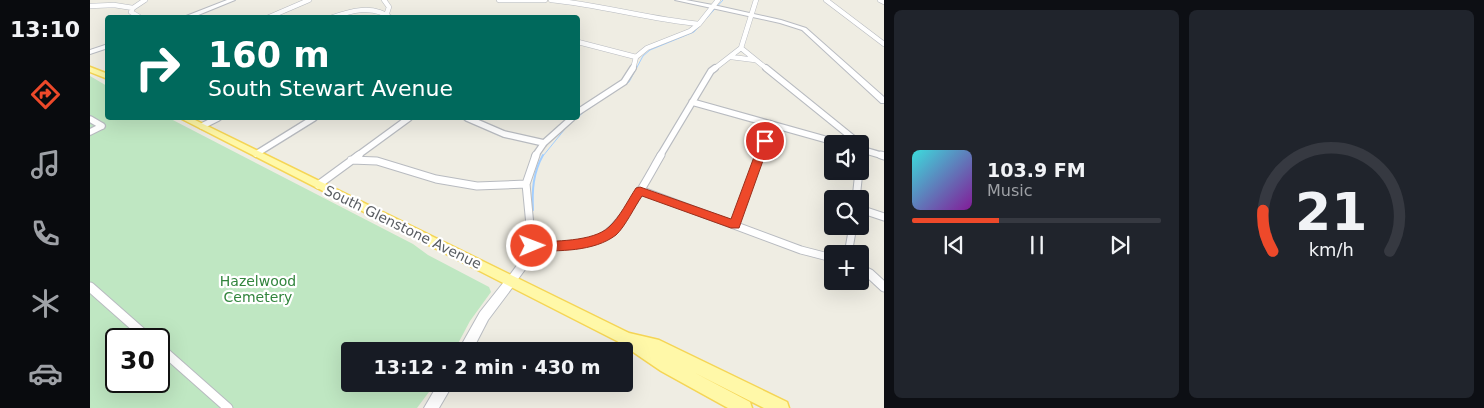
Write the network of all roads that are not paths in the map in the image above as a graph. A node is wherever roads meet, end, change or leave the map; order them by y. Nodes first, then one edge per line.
1 (145, 0) edge
2 (232, 0) edge
3 (309, 0) edge
4 (384, 0) edge
5 (499, 0) edge
6 (504, 0) edge
7 (545, 0) edge
8 (551, 0) edge
9 (569, 0) edge
10 (678, 0) edge
11 (718, 0) edge
12 (756, 0) edge
13 (826, 0) edge
14 (880, 0) edge
15 (884, 2) edge
16 (90, 6) edge
17 (133, 8) junction
18 (715, 8) junction
19 (387, 13) joint
20 (136, 15) edge
21 (192, 15) edge
22 (274, 15) edge
23 (342, 15) edge
24 (752, 15) junction
25 (699, 24) junction
26 (580, 43) edge
27 (884, 44) edge
28 (105, 47) edge
29 (741, 48) junction
30 (90, 52) edge
31 (636, 57) junction
32 (731, 57) junction
33 (758, 61) junction
34 (90, 69) edge
35 (105, 76) edge
36 (884, 101) edge
37 (692, 102) junction
38 (580, 111) edge
39 (90, 119) edge
40 (189, 120) edge
41 (214, 120) edge
42 (311, 120) edge
43 (406, 120) edge
44 (472, 120) edge
45 (570, 120) edge
46 (771, 124) junction
47 (202, 126) junction
48 (90, 132) edge
49 (846, 135) edge
50 (824, 139) edge
51 (544, 143) junction
52 (869, 150) edge
53 (256, 154) junction
54 (884, 156) edge
55 (351, 160) junction
56 (526, 184) junction
57 (318, 185) junction
58 (640, 190) junction
59 (869, 212) edge
60 (884, 217) edge
61 (735, 225) junction
62 (532, 246) junction
63 (824, 256) edge
64 (869, 274) edge
65 (511, 281) junction
66 (90, 287) edge
67 (884, 287) edge
68 (137, 328) edge
69 (622, 336) junction
70 (469, 342) edge
71 (170, 357) edge
72 (441, 392) edge
73 (228, 408) edge
74 (431, 408) edge
75 (744, 408) edge
76 (781, 408) edge

1 - 17 street
2 - 21 street
3 - 22 street
4 - 19 street
5 - 6 street
6 - 7 street
8 - 9 street
9 - 25 street
10 - 18 street
11 - 18 street
12 - 24 street
13 - 27 street
14 - 15 street
16 - 17 street
17 - 20 street
18 - 24 street
18 - 25 street
19 - 23 street
24 - 29 street
24 - 36 street
25 - 31 street
26 - 31 street
28 - 30 street
29 - 32 street
29 - 33 street
31 - 38 street
32 - 33 street
32 - 37 street
33 - 49 street
34 - 35 main road
37 - 46 street
37 - 58 street
39 - 48 street
40 - 47 main road, South Glenstone Avenue
41 - 47 street
42 - 53 street
43 - 55 street
44 - 51 street
45 - 51 street
46 - 50 street
46 - 61 street
47 - 53 main road, South Glenstone Avenue
51 - 56 street
52 - 54 street
53 - 57 main road, South Glenstone Avenue
55 - 56 street
55 - 57 street
56 - 62 street
57 - 65 main road, South Glenstone Avenue
58 - 61 street
58 - 62 street
59 - 60 street
61 - 63 street
62 - 65 street
64 - 67 street
65 - 69 main road, South Glenstone Avenue
65 - 70 street
66 - 68 street
69 - 75 main road, South Glenstone Avenue
69 - 76 main road, South Glenstone Avenue
71 - 73 street
72 - 74 street

